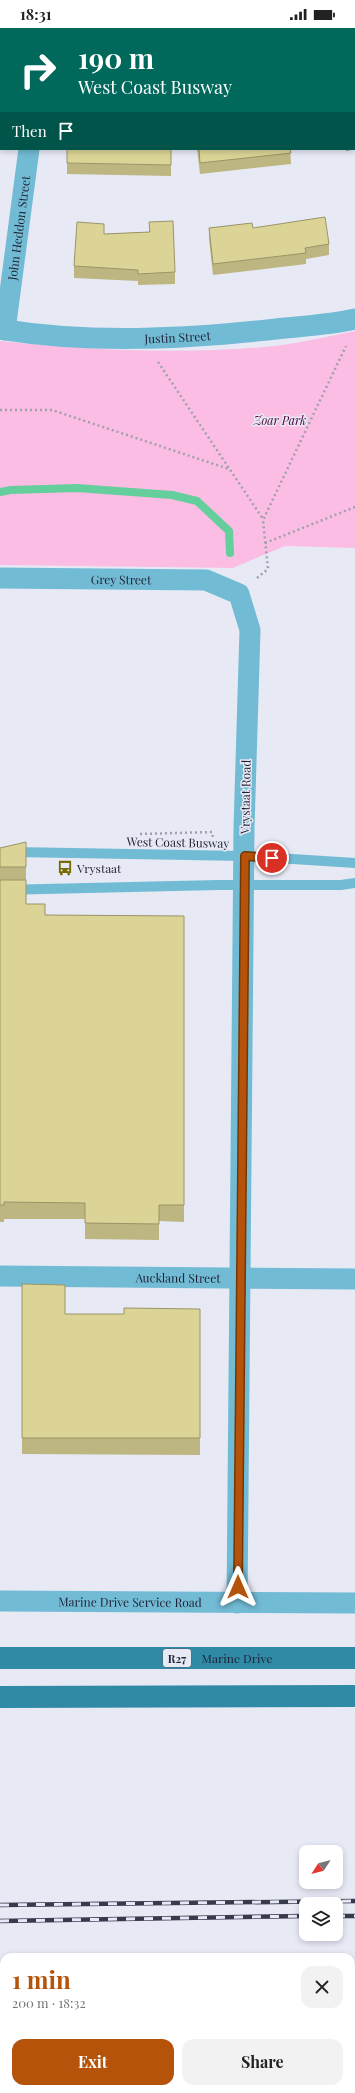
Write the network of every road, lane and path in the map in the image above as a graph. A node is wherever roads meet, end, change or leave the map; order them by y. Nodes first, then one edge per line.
1 (28, 150) edge
2 (355, 319) edge
3 (3, 330) edge
4 (348, 341) dead end
5 (155, 358) dead end
6 (0, 410) edge
7 (229, 469) junction
8 (355, 507) edge
9 (263, 520) junction
10 (265, 543) junction
11 (268, 569) dead end
12 (0, 578) edge
13 (239, 594) joint
14 (0, 854) edge
15 (245, 856) junction
16 (355, 863) edge
17 (355, 883) edge
18 (245, 886) junction
19 (0, 890) edge
20 (0, 1276) edge
21 (240, 1278) junction
22 (355, 1279) edge
23 (0, 1601) edge
24 (238, 1603) junction
25 (355, 1603) edge
26 (0, 1658) edge
27 (355, 1658) edge
28 (355, 1696) edge
29 (0, 1697) edge

1 - 3 street, John Heddon Street
2 - 3 street, Justin Street
4 - 9 path
5 - 7 path
6 - 7 path
7 - 9 path
8 - 10 path
9 - 10 path
10 - 11 path
12 - 13 street, Grey Street
13 - 15 street, Vrystaat Road
14 - 15 lane, West Coast Busway
15 - 16 lane, West Coast Busway
15 - 18 street, Vrystaat Road
17 - 18 lane
18 - 19 lane
18 - 21 street, Vrystaat Road
20 - 21 street, Auckland Street
21 - 22 street, Auckland Street
21 - 24 street, Vrystaat Road
23 - 24 street, Marine Drive Service Road
24 - 25 street, Marine Drive Service Road
26 - 27 main road, Marine Drive / R27
28 - 29 main road

